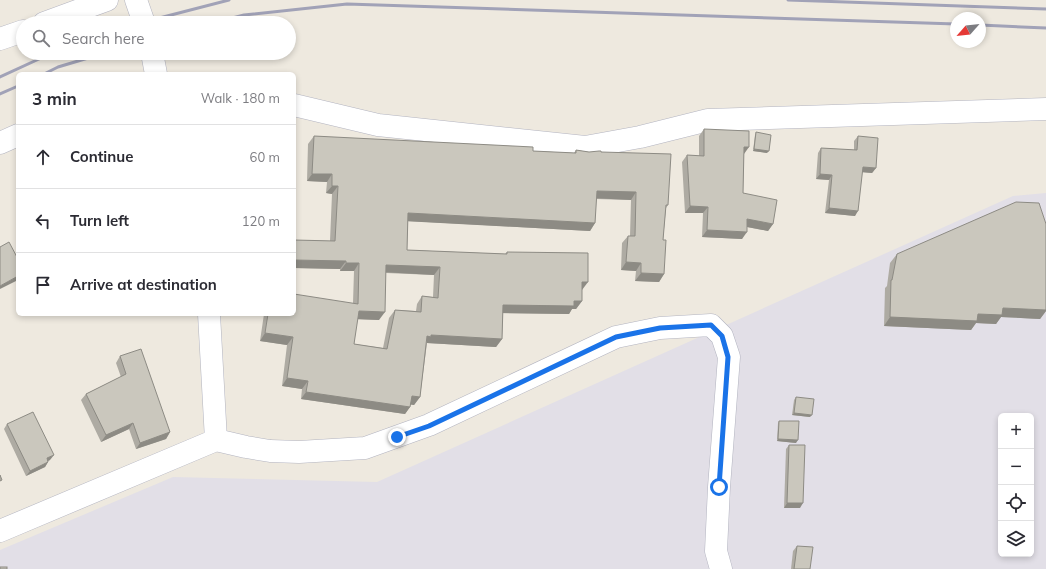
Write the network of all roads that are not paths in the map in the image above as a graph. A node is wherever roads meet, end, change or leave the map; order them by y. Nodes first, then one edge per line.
1 (107, 0) edge
2 (136, 0) edge
3 (63, 16) edge
4 (142, 16) edge
5 (16, 33) edge
6 (0, 39) edge
7 (153, 60) edge
8 (156, 72) edge
9 (296, 105) edge
10 (1046, 109) edge
11 (16, 136) edge
12 (0, 143) edge
13 (209, 316) edge
14 (216, 440) junction
15 (0, 531) edge
16 (721, 569) edge

1 - 3 street
2 - 4 street
5 - 6 street
7 - 8 street
9 - 10 street
11 - 12 street
13 - 14 street
14 - 15 street
14 - 16 street

